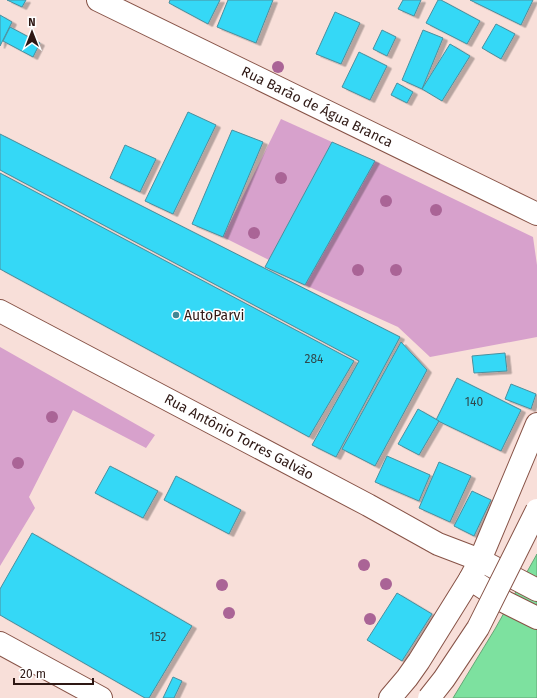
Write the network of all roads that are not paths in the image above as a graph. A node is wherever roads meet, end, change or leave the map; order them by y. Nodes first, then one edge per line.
1 (98, 0) edge
2 (537, 214) edge
3 (0, 311) edge
4 (537, 424) edge
5 (537, 510) edge
6 (480, 560) junction
7 (470, 579) junction
8 (537, 590) edge
9 (537, 618) edge
10 (0, 643) edge
11 (101, 698) edge
12 (390, 698) edge
13 (429, 698) edge

1 - 2 main road, Rua Barão de Água Branca
3 - 6 main road, Rua Antônio Torres Galvão
4 - 6 main road
5 - 13 main road, bridge
6 - 7 main road
6 - 8 main road, Rua Antônio Torres Galvão
7 - 9 main road
7 - 12 main road
10 - 11 main road

